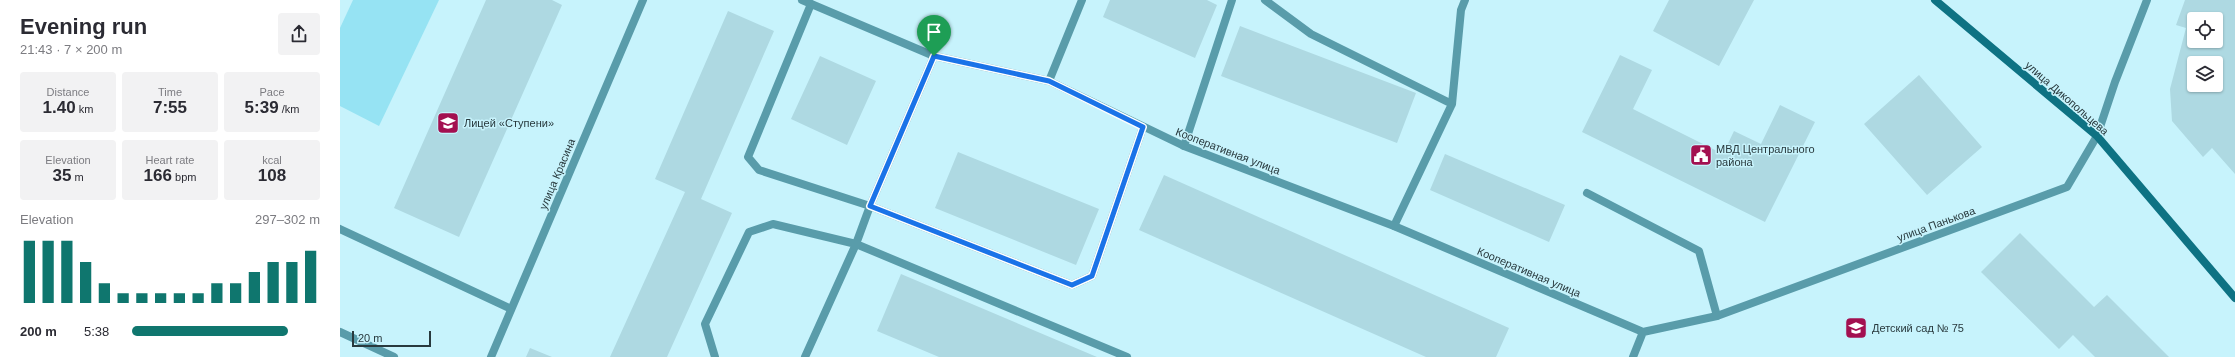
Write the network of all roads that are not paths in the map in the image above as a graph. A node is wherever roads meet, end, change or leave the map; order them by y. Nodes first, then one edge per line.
1 (643, 0) edge
2 (802, 0) edge
3 (1082, 0) edge
4 (1232, 0) edge
5 (1265, 0) edge
6 (1465, 0) edge
7 (1935, 0) edge
8 (2147, 0) edge
9 (811, 4) junction
10 (934, 56) junction
11 (1049, 81) junction
12 (1452, 104) junction
13 (1143, 127) junction
14 (2097, 136) junction
15 (1184, 146) junction
16 (1587, 193) dead end
17 (870, 206) junction
18 (1394, 226) junction
19 (340, 229) edge
20 (856, 244) junction
21 (2235, 298) edge
22 (511, 309) junction
23 (1718, 316) junction
24 (340, 332) edge
25 (1643, 332) junction
26 (394, 357) edge
27 (491, 357) edge
28 (715, 357) edge
29 (805, 357) edge
30 (1127, 357) edge
31 (1633, 357) edge

1 - 22 street, улица Красина
2 - 9 street, Кооперативная улица
3 - 11 street
4 - 15 street
5 - 12 street
6 - 12 street
7 - 14 main road, улица Дикопольцева
8 - 14 street, улица Панькова
9 - 10 street, Кооперативная улица
9 - 17 street
10 - 11 street, Кооперативная улица
10 - 17 street
11 - 13 street, Кооперативная улица
12 - 18 street
13 - 15 street, Кооперативная улица
13 - 17 street
14 - 21 main road, улица Дикопольцева
14 - 23 street, улица Панькова
15 - 18 street, Кооперативная улица
16 - 23 street
17 - 20 street
18 - 25 street, Кооперативная улица
19 - 22 street
20 - 28 street
20 - 29 street
20 - 30 street
22 - 27 street, улица Красина
23 - 25 street, улица Панькова
24 - 26 street
25 - 31 street

